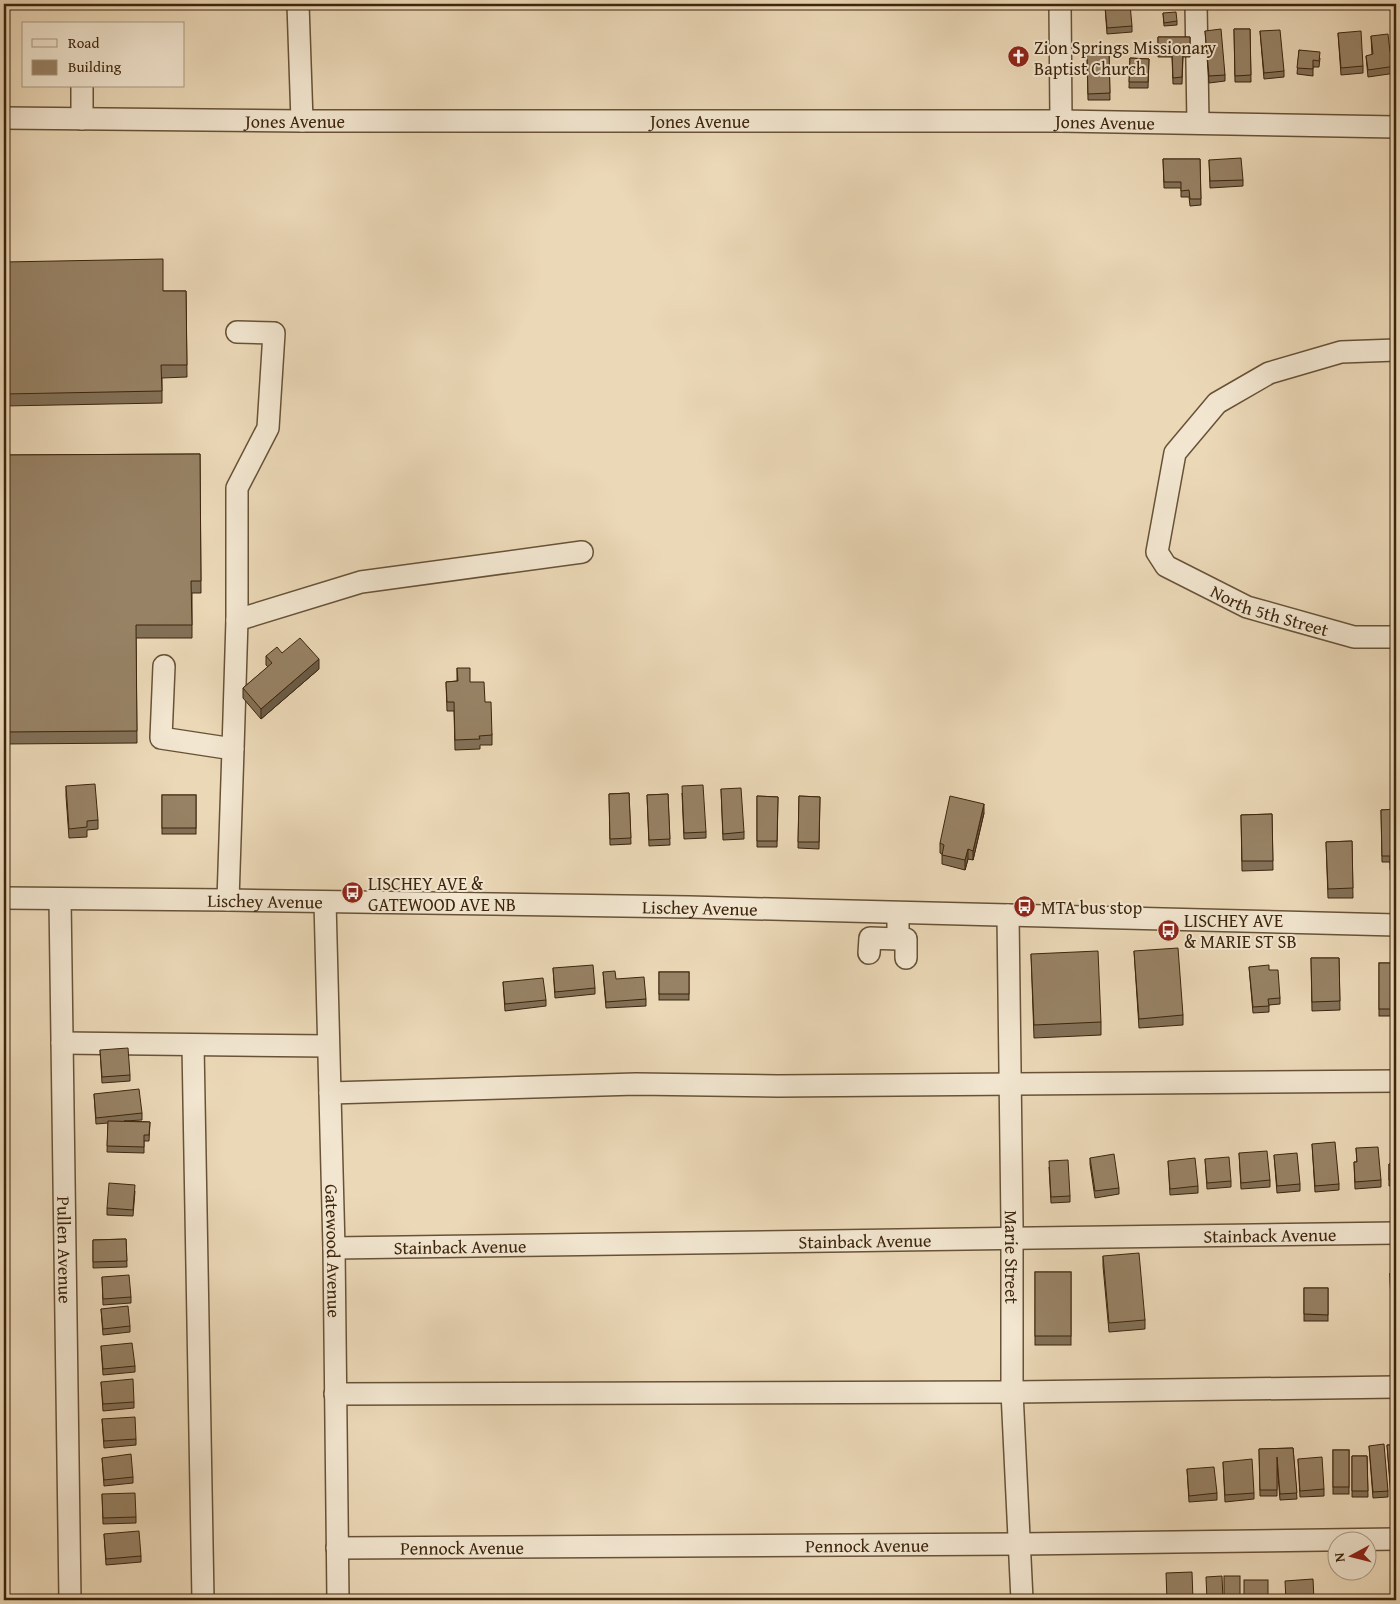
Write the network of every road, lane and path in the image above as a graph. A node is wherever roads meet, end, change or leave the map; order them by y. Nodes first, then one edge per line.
1 (298, 4) edge
2 (1060, 4) edge
3 (1196, 4) edge
4 (82, 88) edge
5 (4, 118) edge
6 (82, 118) junction
7 (302, 121) junction
8 (1061, 121) junction
9 (1198, 123) junction
10 (1396, 126) edge
11 (237, 332) dead end
12 (1396, 350) edge
13 (582, 552) dead end
14 (238, 620) junction
15 (1396, 637) edge
16 (164, 666) dead end
17 (233, 749) junction
18 (4, 898) edge
19 (60, 899) junction
20 (228, 900) junction
21 (325, 902) junction
22 (898, 913) junction
23 (1008, 915) junction
24 (1396, 925) edge
25 (889, 949) dead end
26 (62, 1043) junction
27 (193, 1045) junction
28 (328, 1046) junction
29 (1396, 1081) edge
30 (1011, 1085) junction
31 (330, 1092) junction
32 (1396, 1233) edge
33 (1012, 1238) junction
34 (334, 1248) junction
35 (1396, 1387) edge
36 (1012, 1392) junction
37 (336, 1394) junction
38 (1396, 1539) edge
39 (1020, 1544) junction
40 (337, 1548) junction
41 (70, 1600) edge
42 (203, 1600) edge
43 (338, 1600) edge
44 (1022, 1600) edge

1 - 7 street
2 - 8 street
3 - 9 street
4 - 6 street
5 - 6 street, Jones Avenue
6 - 7 street, Jones Avenue
7 - 8 street, Jones Avenue
8 - 9 street, Jones Avenue
9 - 10 street, Jones Avenue
11 - 14 street
12 - 15 street, North 5th Street
13 - 14 street
14 - 17 street
16 - 17 street
17 - 20 street
18 - 19 street, Lischey Avenue
19 - 20 street, Lischey Avenue
19 - 26 street, Pullen Avenue
20 - 21 street, Lischey Avenue
21 - 22 street, Lischey Avenue
21 - 28 street, Gatewood Avenue
22 - 23 street, Lischey Avenue
22 - 25 street
23 - 24 street, Lischey Avenue
23 - 30 street, Marie Street
26 - 27 street
26 - 41 street, Pullen Avenue
27 - 28 street
27 - 42 street
28 - 31 street, Gatewood Avenue
29 - 30 street
30 - 31 street
30 - 33 street, Marie Street
31 - 34 street, Gatewood Avenue
32 - 33 street, Stainback Avenue
33 - 34 street, Stainback Avenue
33 - 36 street, Marie Street
34 - 37 street, Gatewood Avenue
35 - 36 street
36 - 37 street
36 - 39 street, Marie Street
37 - 40 street, Gatewood Avenue
38 - 39 street, Pennock Avenue
39 - 40 street, Pennock Avenue
39 - 44 street, Marie Street
40 - 43 street, Gatewood Avenue

